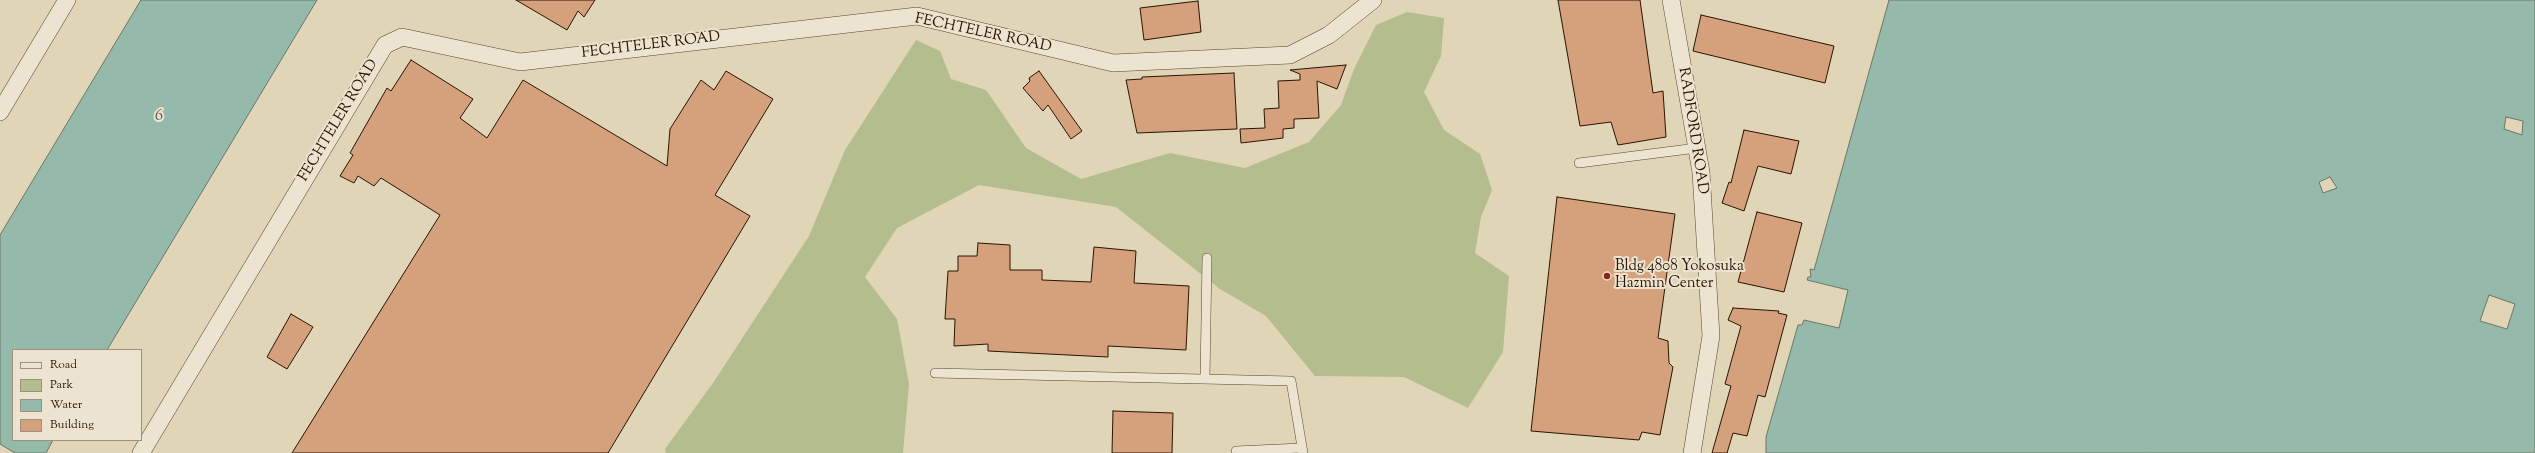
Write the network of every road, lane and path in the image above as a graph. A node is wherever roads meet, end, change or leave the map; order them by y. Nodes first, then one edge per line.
1 (66, 0) edge
2 (1373, 0) edge
3 (1671, 0) edge
4 (0, 112) edge
5 (1697, 148) junction
6 (1579, 163) dead end
7 (1207, 258) dead end
8 (935, 373) dead end
9 (1205, 379) junction
10 (1302, 450) edge
11 (1236, 451) dead end
12 (141, 453) edge
13 (1692, 453) edge

1 - 4 street
2 - 12 street, FECHTELER ROAD
3 - 5 street, RADFORD ROAD
5 - 6 lane
5 - 13 street, RADFORD ROAD
7 - 9 lane
8 - 9 lane
9 - 10 lane
10 - 11 lane

